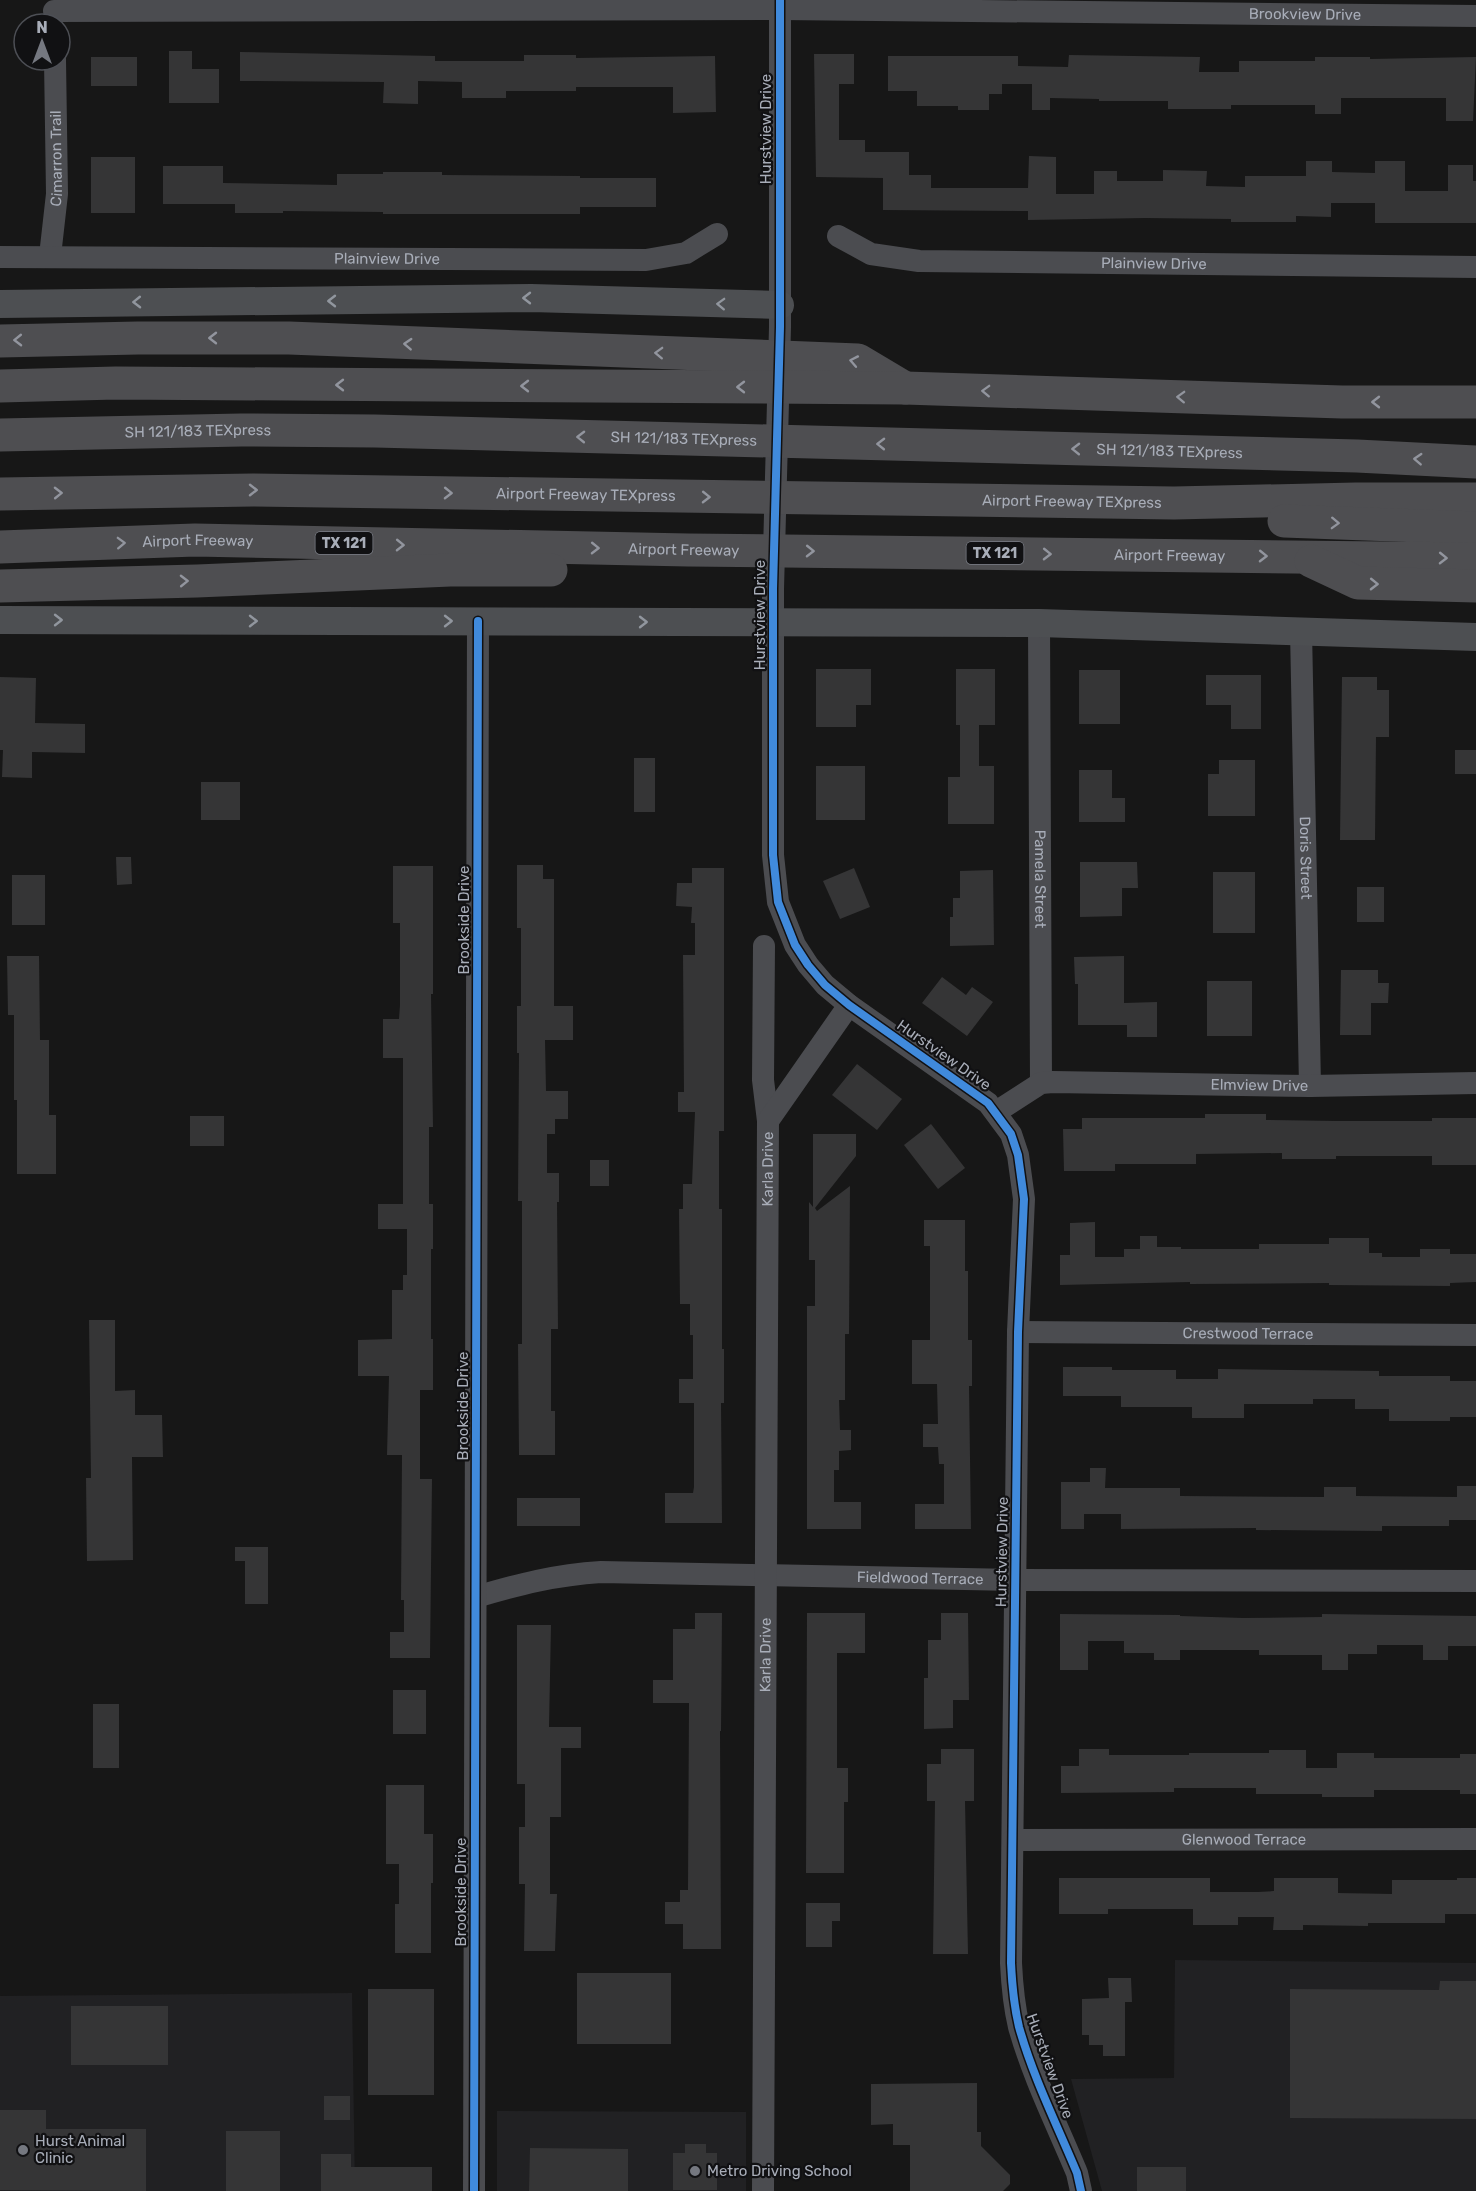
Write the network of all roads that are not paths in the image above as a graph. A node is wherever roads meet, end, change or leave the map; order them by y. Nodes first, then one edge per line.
1 (780, 5) edge
2 (54, 12) edge
3 (1476, 16) edge
4 (55, 72) edge
5 (717, 234) dead end
6 (838, 236) dead end
7 (50, 256) junction
8 (0, 257) edge
9 (1476, 267) edge
10 (0, 304) edge
11 (780, 316) junction
12 (0, 341) edge
13 (0, 386) edge
14 (905, 388) junction
15 (1476, 402) edge
16 (0, 435) edge
17 (1476, 462) edge
18 (0, 494) edge
19 (1476, 499) edge
20 (1174, 503) junction
21 (1476, 528) edge
22 (0, 547) edge
23 (688, 550) junction
24 (1301, 556) junction
25 (1476, 559) edge
26 (0, 586) edge
27 (1476, 586) edge
28 (0, 620) edge
29 (478, 621) junction
30 (773, 623) junction
31 (1039, 623) junction
32 (1301, 630) junction
33 (1476, 637) edge
34 (764, 946) dead end
35 (849, 1005) junction
36 (1041, 1083) junction
37 (1476, 1083) edge
38 (1310, 1086) junction
39 (996, 1112) junction
40 (768, 1121) junction
41 (1018, 1332) junction
42 (1476, 1335) edge
43 (765, 1575) junction
44 (1015, 1580) junction
45 (1476, 1581) edge
46 (476, 1597) junction
47 (1476, 1839) edge
48 (1013, 1840) junction
49 (474, 2191) edge
50 (763, 2191) edge
51 (1081, 2191) edge

1 - 2 street, Brookview Drive
1 - 3 street, Brookview Drive
1 - 11 street, Hurstview Drive
4 - 7 street, Cimarron Trail
5 - 7 street, Plainview Drive
6 - 9 street, Plainview Drive
7 - 8 street, Plainview Drive
11 -> 10 main road
11 - 30 street, Hurstview Drive
14 -> 12 highway
14 -> 13 highway
15 -> 14 highway
17 -> 16 highway, SH 121/183 TEXpress
18 -> 20 highway, Airport Freeway TEXpress
19 - 20 highway
20 -> 21 highway
22 -> 23 highway, Airport Freeway / TX 121
23 -> 24 highway, Airport Freeway / TX 121
26 -> 23 highway
24 -> 25 highway, Airport Freeway / TX 121
24 -> 27 highway
28 -> 29 main road
29 -> 30 main road
29 - 46 street, Brookside Drive
30 - 31 main road
30 - 35 street, Hurstview Drive
31 - 32 main road
31 - 36 street, Pamela Street
32 - 33 main road
32 - 38 street, Doris Street
34 - 40 street, Karla Drive
35 - 39 street, Hurstview Drive
35 - 40 street, Karla Drive
36 - 38 street, Elmview Drive
36 - 39 street
37 - 38 street, Elmview Drive
39 - 41 street, Hurstview Drive
40 - 43 street, Karla Drive
41 - 42 street, Crestwood Terrace
41 - 44 street, Hurstview Drive
43 - 44 street, Fieldwood Terrace
43 - 46 street, Fieldwood Terrace
43 - 50 street, Karla Drive
44 - 45 street, Fieldwood Terrace
44 - 48 street, Hurstview Drive
46 - 49 street, Brookside Drive
47 - 48 street, Glenwood Terrace
48 - 51 street, Hurstview Drive

